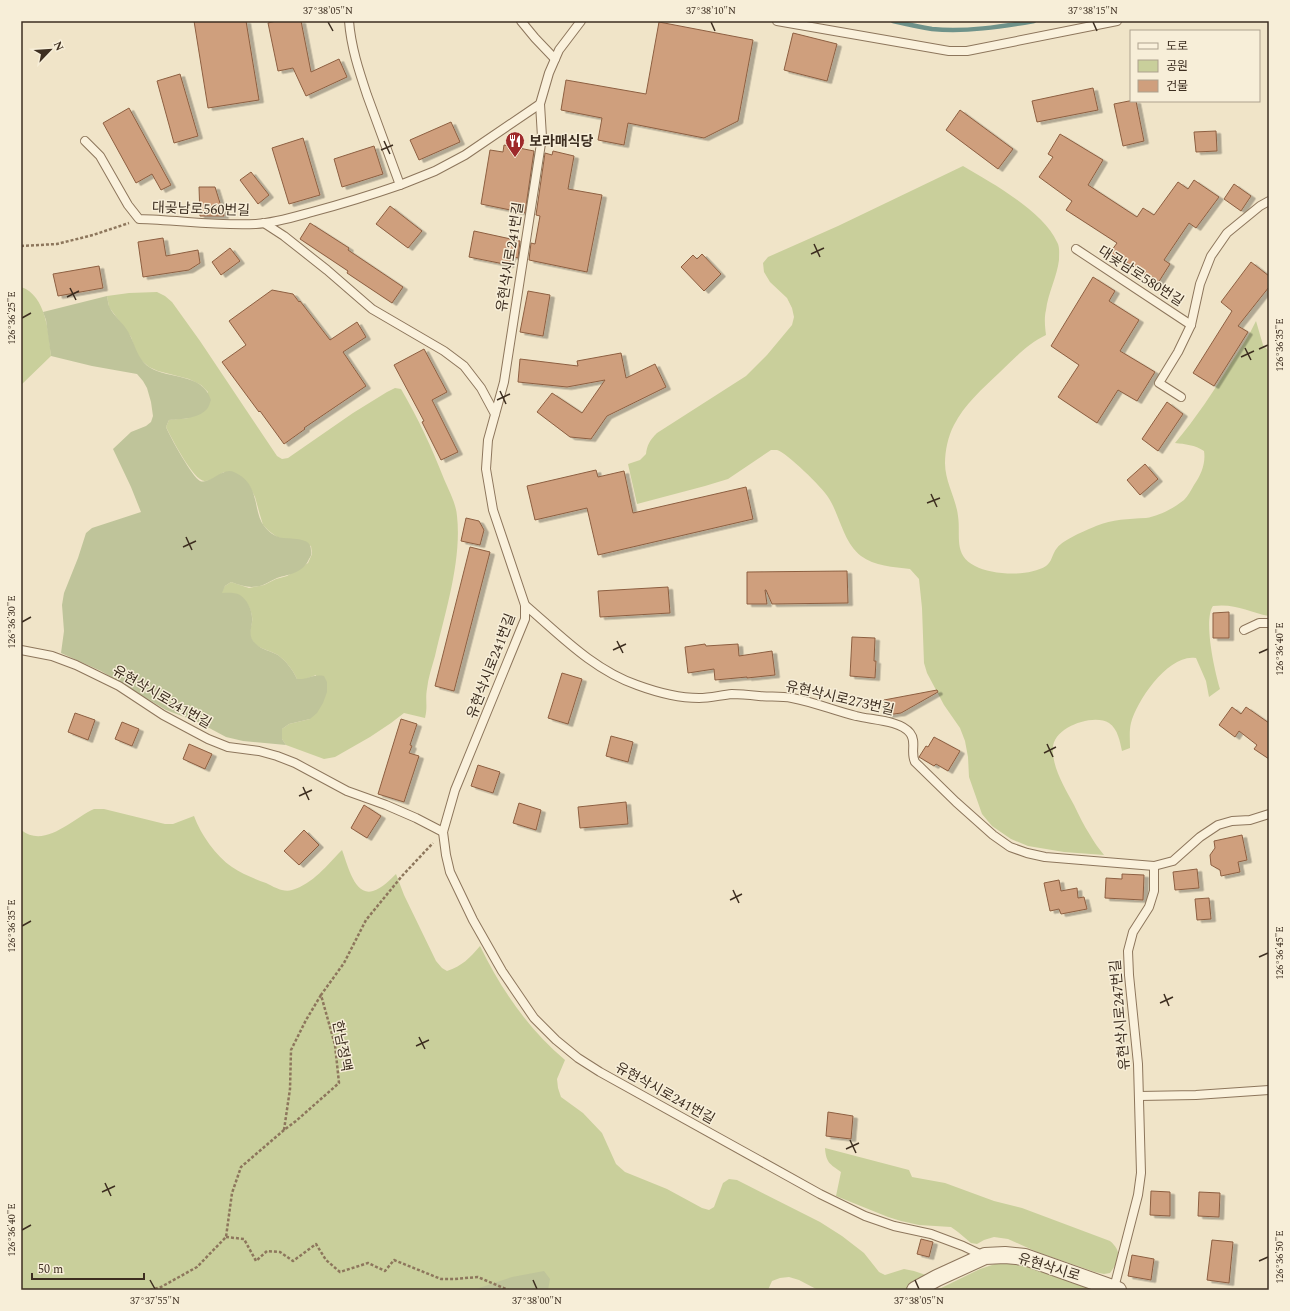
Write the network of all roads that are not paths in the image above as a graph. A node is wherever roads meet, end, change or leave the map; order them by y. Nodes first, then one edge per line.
1 (349, 21) edge
2 (522, 21) edge
3 (580, 21) edge
4 (777, 21) edge
5 (1117, 21) edge
6 (555, 59) junction
7 (540, 104) junction
8 (85, 141) dead end
9 (400, 185) junction
10 (1269, 201) edge
11 (264, 223) junction
12 (1076, 249) dead end
13 (1191, 325) junction
14 (1181, 397) dead end
15 (495, 414) junction
16 (525, 605) junction
17 (1269, 623) edge
18 (1244, 630) dead end
19 (21, 650) edge
20 (1269, 814) edge
21 (444, 832) junction
22 (1154, 866) junction
23 (1269, 1090) edge
24 (1139, 1096) junction
25 (985, 1256) junction
26 (1116, 1289) edge
27 (915, 1290) edge

1 - 9 lane
2 - 6 lane
3 - 6 lane, 유현삭시로241번길
4 - 5 lane
6 - 7 lane, 유현삭시로241번길
7 - 9 lane, 대곶남로560번길
7 - 15 lane, 유현삭시로241번길
8 - 11 lane, 대곶남로560번길
9 - 11 lane, 대곶남로560번길
10 - 13 lane, 대곶남로580번길
11 - 15 lane
12 - 13 lane, 대곶남로580번길
13 - 14 lane, 대곶남로580번길
15 - 16 lane, 유현삭시로241번길
16 - 21 lane, 유현삭시로241번길
16 - 22 lane, 유현삭시로273번길
17 - 18 lane
19 - 21 lane, 유현삭시로241번길
20 - 22 lane, 유현삭시로273번길
21 - 25 lane, 유현삭시로241번길
22 - 24 lane, 유현삭시로247번길
23 - 24 lane
24 - 26 lane, 유현삭시로247번길
25 - 26 street, 유현삭시로
25 - 27 street, 유현삭시로

